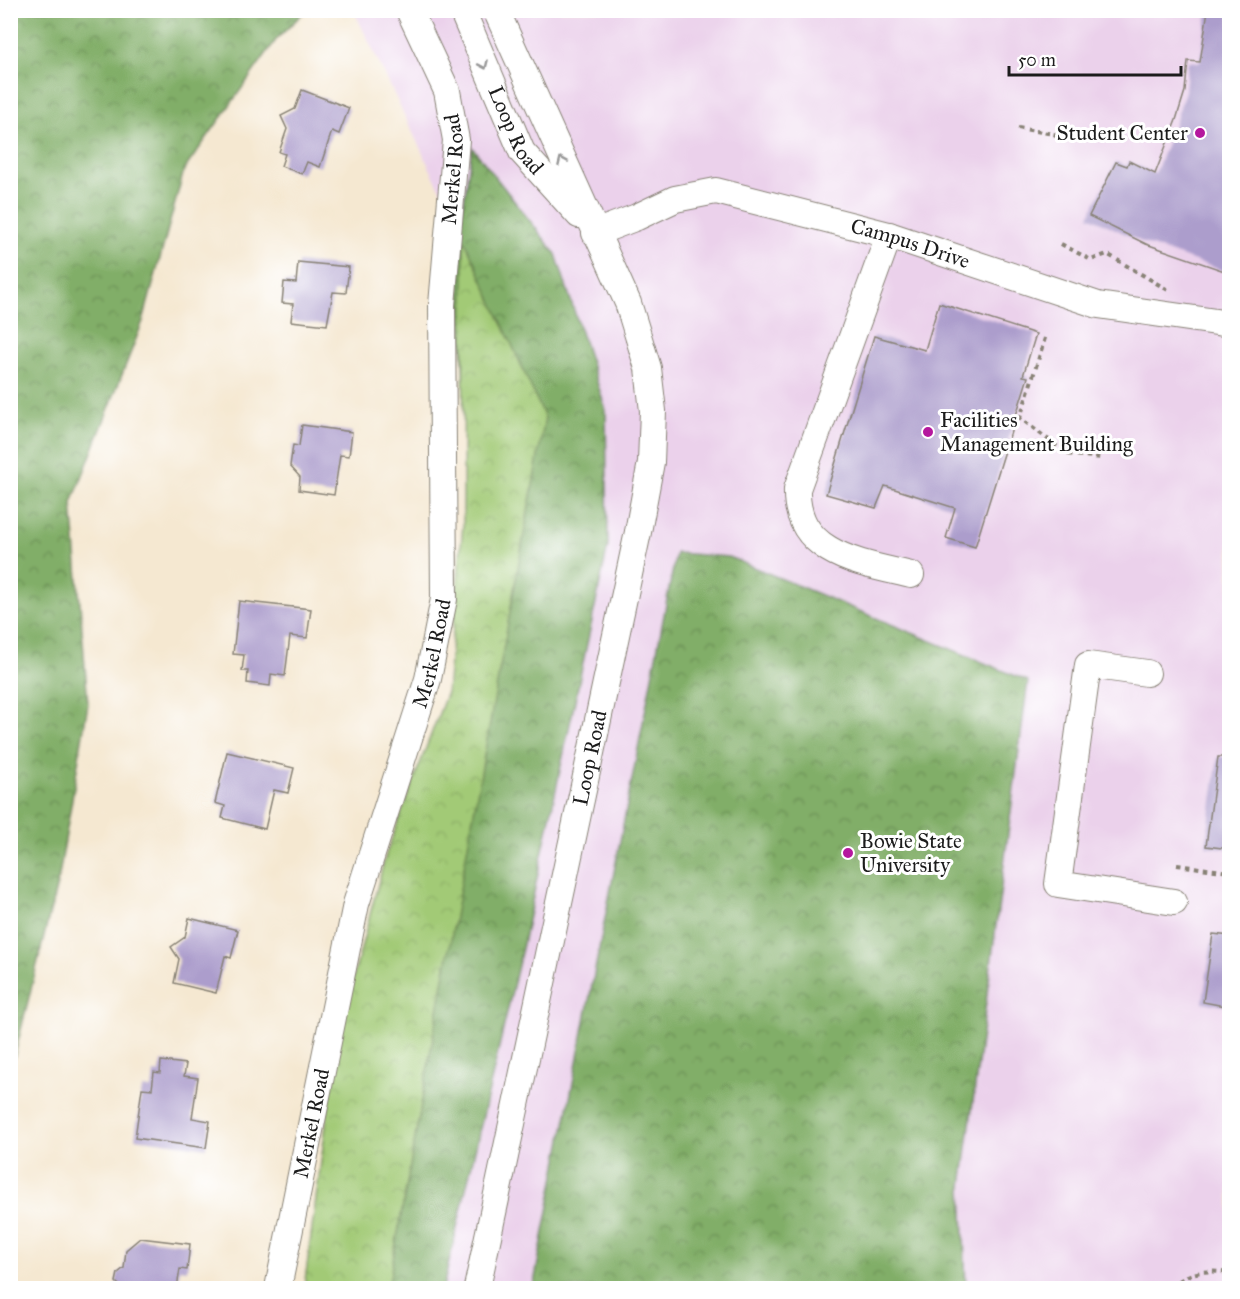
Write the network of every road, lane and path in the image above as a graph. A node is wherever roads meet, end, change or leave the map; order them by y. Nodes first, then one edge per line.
1 (408, 10) edge
2 (462, 10) edge
3 (496, 10) edge
4 (1018, 128) dead end
5 (1068, 143) dead end
6 (595, 233) junction
7 (889, 235) junction
8 (1061, 244) dead end
9 (1175, 293) dead end
10 (1230, 324) edge
11 (1045, 338) dead end
12 (1101, 458) dead end
13 (911, 575) dead end
14 (1147, 673) dead end
15 (1177, 865) dead end
16 (1230, 872) edge
17 (1174, 902) dead end
18 (1230, 1273) edge
19 (278, 1288) edge
20 (477, 1288) edge
21 (1173, 1288) edge

1 - 19 street, Merkel Road
2 -> 6 street, Loop Road
6 -> 3 street, Loop Road
4 - 5 path
6 - 7 street, Campus Drive
6 - 20 street, Loop Road
7 - 10 street, Campus Drive
7 - 13 street
8 - 9 path
11 - 12 path
14 - 17 street
15 - 16 path
18 - 21 path

